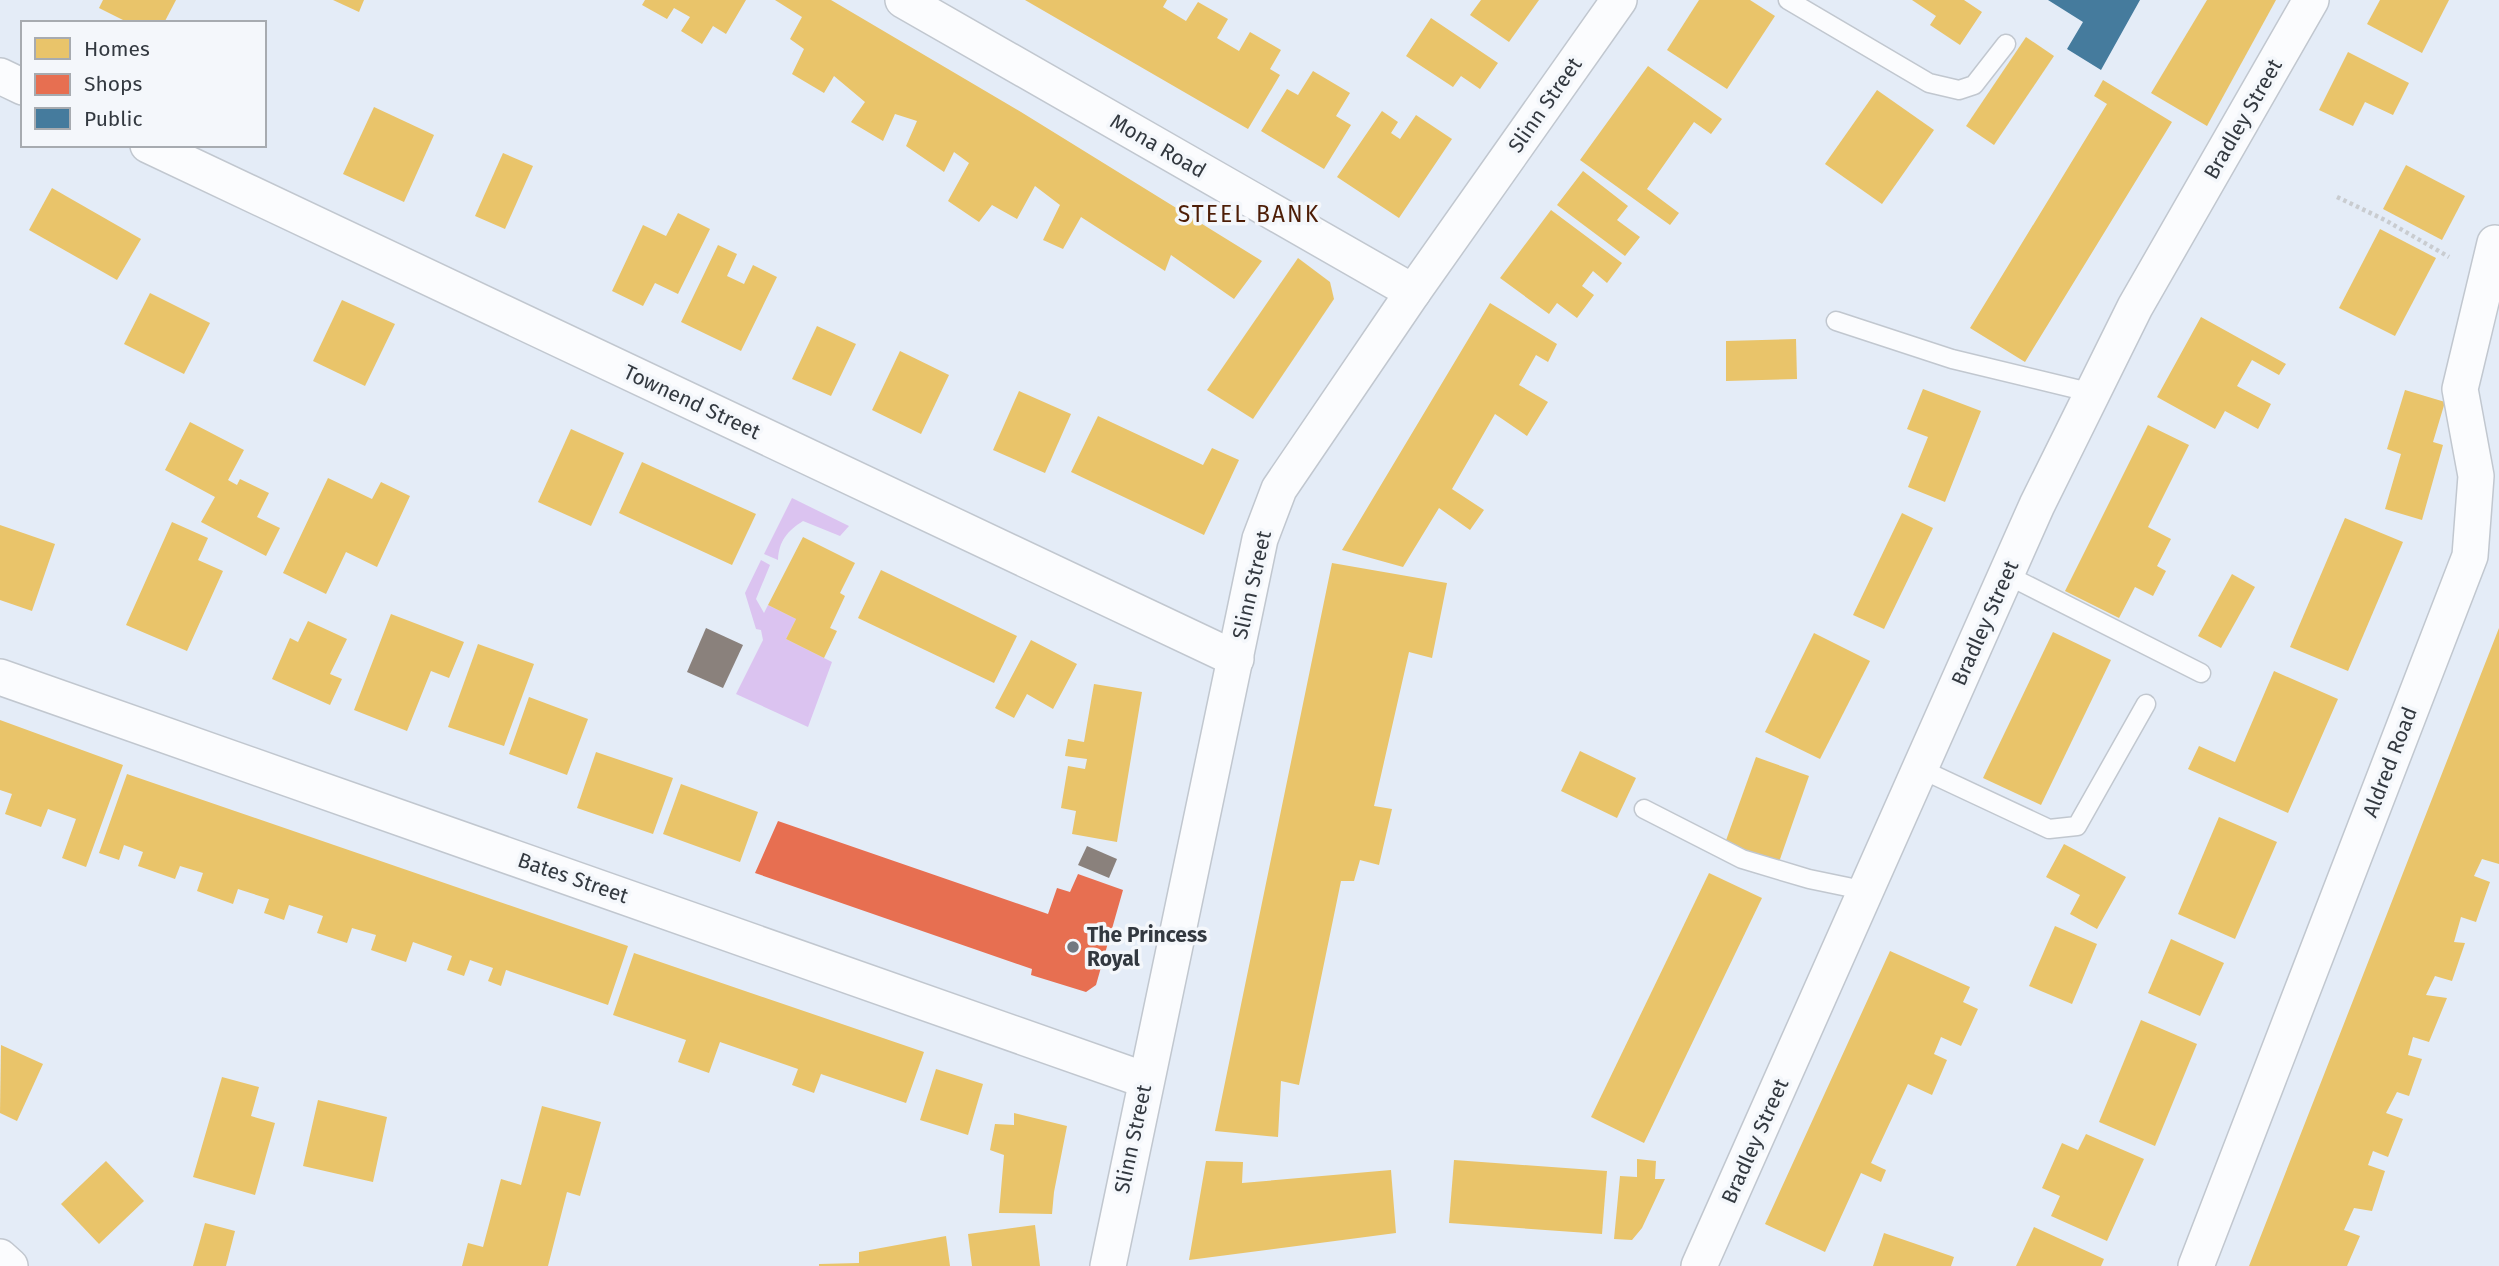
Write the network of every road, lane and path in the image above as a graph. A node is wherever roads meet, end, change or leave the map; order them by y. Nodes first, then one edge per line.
1 (903, 0) edge
2 (1619, 0) edge
3 (1788, 0) edge
4 (2311, 0) edge
5 (2006, 44) dead end
6 (0, 76) edge
7 (21, 86) edge
8 (152, 147) edge
9 (2337, 197) dead end
10 (2495, 243) dead end
11 (2486, 278) junction
12 (1413, 292) junction
13 (1836, 321) dead end
14 (2093, 393) junction
15 (2007, 575) junction
16 (1236, 659) junction
17 (2201, 673) dead end
18 (0, 677) edge
19 (2146, 704) dead end
20 (1921, 769) junction
21 (1644, 809) dead end
22 (1867, 891) junction
23 (1145, 1080) junction
24 (0, 1257) edge
25 (10, 1266) edge
26 (1108, 1266) edge
27 (1699, 1266) edge
28 (2196, 1266) edge

1 - 12 street, Mona Road
2 - 12 street, Slinn Street
3 - 5 lane
4 - 14 street, Bradley Street
6 - 7 street
8 - 16 street, Townend Street
9 - 11 path
10 - 11 street, Aldred Road
11 - 28 street, Aldred Road
12 - 16 street, Slinn Street
13 - 14 lane
14 - 15 street, Bradley Street
15 - 17 lane
15 - 20 street, Bradley Street
16 - 23 street, Slinn Street
18 - 23 street, Bates Street
19 - 20 lane
20 - 22 street, Bradley Street
21 - 22 lane
22 - 27 street, Bradley Street
23 - 26 street, Slinn Street
24 - 25 street

